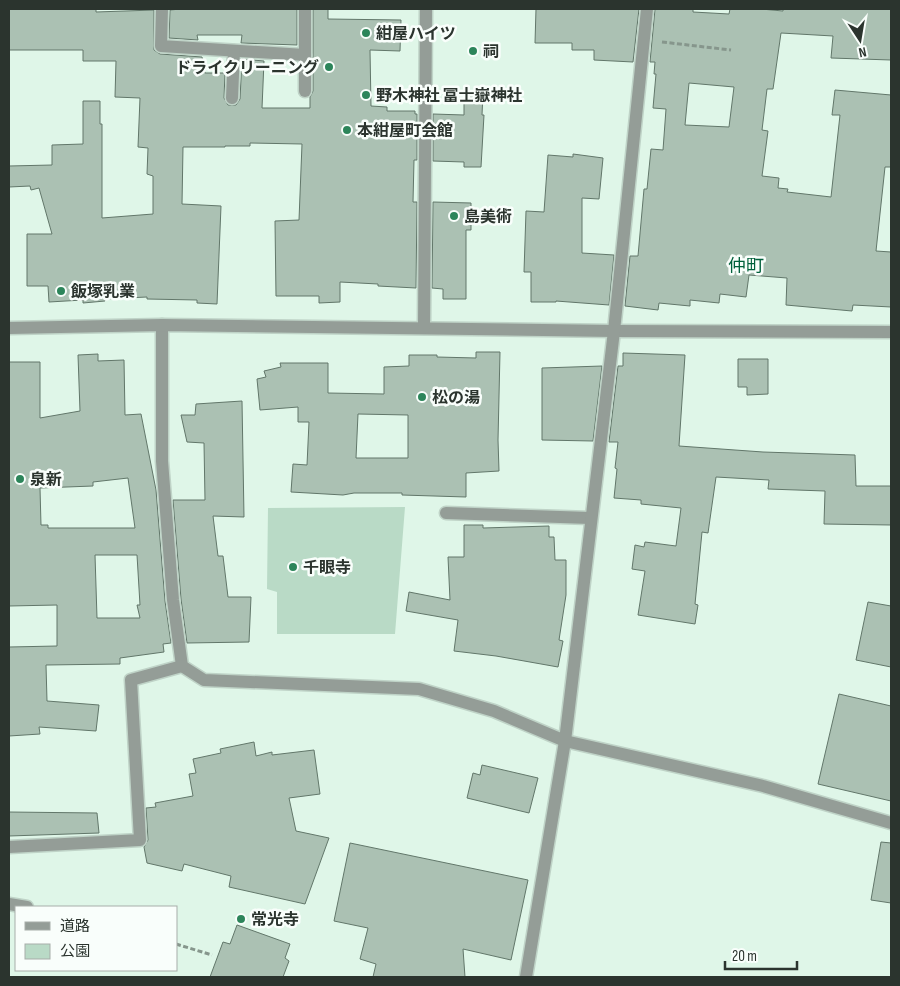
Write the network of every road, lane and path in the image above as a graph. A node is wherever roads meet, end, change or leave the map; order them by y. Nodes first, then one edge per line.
1 (162, 9) edge
2 (305, 9) edge
3 (426, 9) edge
4 (647, 9) edge
5 (644, 39) junction
6 (731, 50) dead end
7 (234, 51) junction
8 (304, 55) junction
9 (305, 90) dead end
10 (232, 98) dead end
11 (162, 325) junction
12 (9, 328) edge
13 (424, 328) junction
14 (614, 331) junction
15 (891, 332) edge
16 (446, 513) dead end
17 (590, 518) junction
18 (182, 666) junction
19 (564, 741) junction
20 (891, 823) edge
21 (9, 847) edge
22 (178, 945) edge
23 (212, 955) dead end
24 (529, 976) edge

1 - 7 street
2 - 8 street
3 - 13 street
4 - 5 street
5 - 6 path
5 - 14 street
7 - 8 street
7 - 10 street
8 - 9 street
11 - 12 street
11 - 13 street
11 - 18 street
13 - 14 street
14 - 15 street
14 - 17 street
16 - 17 street
17 - 19 street
18 - 19 street
18 - 21 street
19 - 20 street
19 - 24 street
22 - 23 path

